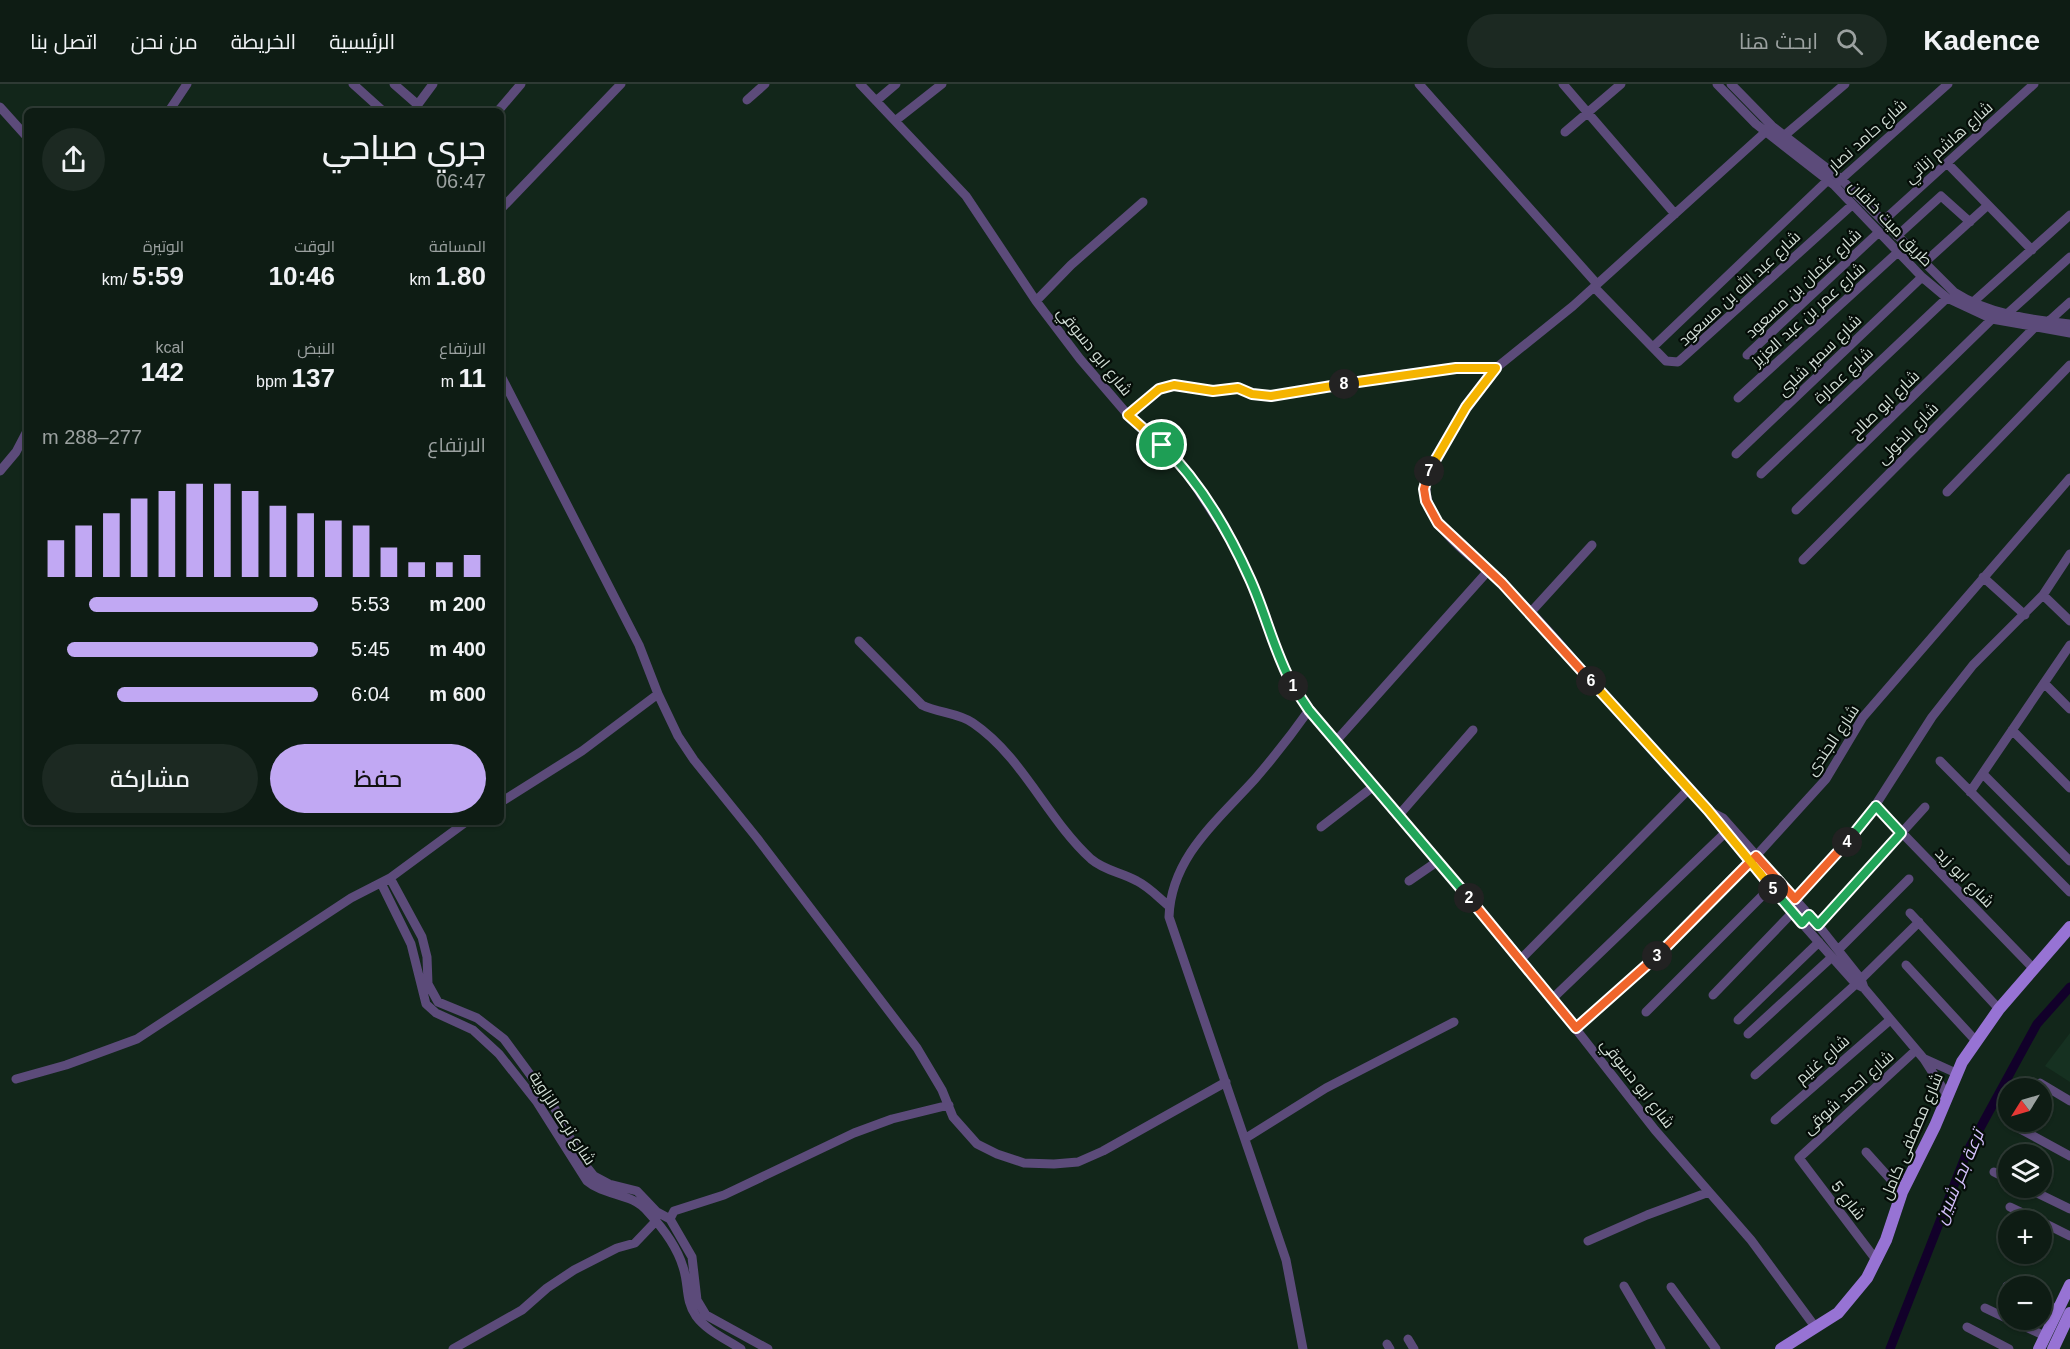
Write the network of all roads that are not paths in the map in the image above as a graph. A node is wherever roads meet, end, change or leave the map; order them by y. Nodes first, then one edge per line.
1 (187, 84) edge
2 (353, 84) edge
3 (394, 84) edge
4 (433, 84) edge
5 (521, 84) edge
6 (621, 84) edge
7 (765, 84) edge
8 (860, 84) edge
9 (896, 84) edge
10 (942, 84) edge
11 (1419, 84) edge
12 (1564, 84) edge
13 (1621, 84) edge
14 (1717, 84) edge
15 (1731, 84) edge
16 (1845, 84) edge
17 (1948, 84) edge
18 (2034, 84) edge
19 (747, 100) dead end
20 (876, 101) junction
21 (0, 107) edge
22 (171, 108) edge
23 (380, 108) edge
24 (416, 108) edge
25 (501, 108) edge
26 (1588, 112) junction
27 (895, 121) junction
28 (1769, 129) junction
29 (1565, 132) dead end
30 (24, 134) edge
31 (1785, 135) junction
32 (1947, 163) junction
33 (1834, 182) junction
34 (1143, 202) dead end
35 (1852, 205) junction
36 (1988, 205) junction
37 (504, 206) edge
38 (1675, 214) junction
39 (2070, 215) edge
40 (1883, 221) junction
41 (1970, 222) junction
42 (1879, 232) junction
43 (1897, 236) junction
44 (2032, 250) junction
45 (1898, 252) junction
46 (2070, 257) edge
47 (1924, 263) junction
48 (1922, 277) junction
49 (1595, 286) junction
50 (1947, 298) junction
51 (1036, 301) junction
52 (2070, 302) edge
53 (1972, 303) junction
54 (2007, 314) junction
55 (1992, 319) junction
56 (2049, 321) junction
57 (2070, 324) edge
58 (2034, 328) junction
59 (2070, 333) edge
60 (1653, 347) junction
61 (1747, 355) dead end
62 (2070, 365) edge
63 (1496, 368) junction
64 (504, 386) edge
65 (1738, 398) dead end
66 (1128, 415) junction
67 (24, 437) edge
68 (1736, 454) dead end
69 (0, 471) edge
70 (1761, 474) dead end
71 (2070, 478) edge
72 (1947, 492) dead end
73 (1796, 510) dead end
74 (1592, 545) dead end
75 (2070, 554) edge
76 (1803, 560) dead end
77 (1488, 571) junction
78 (1983, 577) junction
79 (2043, 595) junction
80 (1530, 613) junction
81 (2025, 615) junction
82 (2070, 621) edge
83 (859, 641) dead end
84 (2070, 645) edge
85 (2044, 683) junction
86 (658, 694) junction
87 (2070, 709) edge
88 (1309, 710) junction
89 (1473, 730) dead end
90 (2012, 730) junction
91 (1336, 741) junction
92 (1940, 761) dead end
93 (1983, 774) junction
94 (1374, 786) junction
95 (2070, 788) edge
96 (1689, 789) junction
97 (1970, 792) junction
98 (504, 800) edge
99 (1876, 806) junction
100 (1925, 807) dead end
101 (1708, 810) junction
102 (1399, 815) junction
103 (462, 825) edge
104 (1321, 827) dead end
105 (1725, 833) junction
106 (1901, 833) junction
107 (1753, 859) junction
108 (1438, 861) junction
109 (2070, 861) edge
110 (1909, 879) dead end
111 (386, 880) junction
112 (1409, 881) dead end
113 (1771, 887) junction
114 (2070, 892) edge
115 (1795, 899) junction
116 (1169, 906) junction
117 (1793, 912) junction
118 (1910, 913) dead end
119 (1809, 915) junction
120 (1919, 922) junction
121 (1802, 923) junction
122 (1818, 925) junction
123 (2070, 927) edge
124 (1819, 942) junction
125 (1835, 953) junction
126 (1521, 959) junction
127 (1906, 965) dead end
128 (2033, 968) junction
129 (1861, 984) junction
130 (1713, 995) dead end
131 (1553, 998) junction
132 (1999, 1009) junction
133 (1647, 1011) dead end
134 (1738, 1020) dead end
135 (1890, 1020) junction
136 (1454, 1022) dead end
137 (1576, 1028) junction
138 (1748, 1034) dead end
139 (1976, 1041) junction
140 (1917, 1050) junction
141 (1924, 1059) junction
142 (1956, 1072) junction
143 (1755, 1075) dead end
144 (16, 1079) dead end
145 (1226, 1082) junction
146 (2052, 1090) edge
147 (1947, 1095) junction
148 (2070, 1101) edge
149 (949, 1105) junction
150 (1775, 1120) dead end
151 (2026, 1132) edge
152 (1246, 1138) junction
153 (1866, 1152) dead end
154 (1801, 1156) joint
155 (2070, 1156) edge
156 (1994, 1172) dead end
157 (1998, 1174) edge
158 (1709, 1192) junction
159 (1902, 1192) junction
160 (2047, 1198) edge
161 (2010, 1207) dead end
162 (2070, 1209) edge
163 (2016, 1210) edge
164 (670, 1219) junction
165 (656, 1221) junction
166 (2052, 1228) edge
167 (2070, 1236) edge
168 (1588, 1241) dead end
169 (1877, 1260) junction
170 (2070, 1285) edge
171 (1624, 1286) dead end
172 (1671, 1287) dead end
173 (2052, 1307) edge
174 (1985, 1308) dead end
175 (2057, 1309) junction
176 (1998, 1314) edge
177 (2070, 1315) edge
178 (1967, 1327) dead end
179 (1816, 1328) junction
180 (2033, 1330) edge
181 (2045, 1336) junction
182 (1408, 1339) dead end
183 (453, 1349) edge
184 (741, 1349) edge
185 (768, 1349) edge
186 (1303, 1349) edge
187 (1414, 1349) edge
188 (1660, 1349) edge
189 (1716, 1349) edge
190 (1781, 1349) edge
191 (2009, 1349) edge
192 (2039, 1349) edge
193 (2053, 1349) edge

1 - 22 street
2 - 23 street
3 - 24 street
4 - 24 street
5 - 25 street
6 - 37 street
7 - 19 street
8 - 20 street, شارع ابو دسوقي
9 - 20 street
10 - 27 street
11 - 49 street, شارع عبد الله بن مسعود
12 - 26 street
13 - 26 street
14 - 28 street, طريق ميت خاقان
15 - 28 street, طريق ميت خاقان
16 - 31 street
17 - 33 street, شارع حامد نصار
18 - 32 street, شارع هاشم زناتي
20 - 27 street, شارع ابو دسوقي
21 - 30 street
26 - 29 street
26 - 38 street
27 - 51 street, شارع ابو دسوقي
28 - 31 street, طريق ميت خاقان
28 - 33 street, طريق ميت خاقان
28 - 38 street
31 - 33 street, طريق ميت خاقان
32 - 36 street
32 - 40 street, شارع هاشم زناتي
33 - 35 street, طريق ميت خاقان
33 - 40 street, طريق ميت خاقان
33 - 60 street, شارع حامد نصار
34 - 51 street
35 - 42 street, طريق ميت خاقان
35 - 60 street, شارع عبد الله بن مسعود
36 - 41 street
36 - 44 street
38 - 49 street
39 - 44 street
40 - 43 street, طريق ميت خاقان
41 - 43 street
41 - 47 street
42 - 45 street, طريق ميت خاقان
42 - 61 street, شارع عثمان بن مسعود
43 - 47 street, طريق ميت خاقان
44 - 53 street
45 - 48 street, طريق ميت خاقان
45 - 65 street, شارع عمر بن عبد العزيز
46 - 54 street
47 - 53 street, طريق ميت خاقان
48 - 50 street, طريق ميت خاقان
48 - 68 street, شارع سمير شلبى
49 - 60 street, شارع عبد الله بن مسعود
49 - 63 street
50 - 55 street, طريق ميت خاقان
50 - 70 street, شارع عمارة
51 - 66 street, شارع ابو دسوقي
52 - 56 street
53 - 54 street, طريق ميت خاقان
54 - 56 street, طريق ميت خاقان
55 - 58 street, طريق ميت خاقان
55 - 73 street, شارع ابو صالح
56 - 57 street, طريق ميت خاقان
58 - 59 street, طريق ميت خاقان
58 - 76 street, شارع الخولى
62 - 72 street
63 - 66 street
63 - 77 street
64 - 86 street
66 - 88 street, شارع ابو دسوقي
67 - 69 street
71 - 78 street, شارع الجندى
74 - 80 street
75 - 79 street
77 - 80 street
77 - 91 street
78 - 81 street
78 - 107 street, شارع الجندى
79 - 81 street
79 - 82 street
80 - 96 street
81 - 99 street
83 - 116 street
84 - 85 street
85 - 87 street
85 - 90 street
86 - 98 street
86 - 149 street
88 - 91 street, شارع ابو دسوقي
88 - 116 street
89 - 102 street
90 - 93 street
90 - 95 street
91 - 94 street, شارع ابو دسوقي
92 - 97 street
93 - 97 street
93 - 109 street
94 - 102 street, شارع ابو دسوقي
94 - 104 street
96 - 101 street
96 - 126 street
97 - 114 street
99 - 106 street, شارع ابو زيد
99 - 115 street
100 - 106 street
101 - 105 street
101 - 107 street
102 - 108 street, شارع ابو دسوقي
103 - 111 street
105 - 107 street
105 - 131 street
106 - 122 street
106 - 128 street, شارع ابو زيد
107 - 113 street
107 - 115 street
107 - 137 street, شارع الجندى
108 - 112 street
108 - 126 street, شارع ابو دسوقي
110 - 125 street
111 - 144 street
111 - 164 street, شارع ترعه الزاوية
111 - 165 street, شارع ترعه الزاوية
113 - 117 street
113 - 133 street
115 - 119 street
116 - 145 street
117 - 121 street
117 - 130 street
118 - 120 street
119 - 121 street
119 - 122 street
120 - 129 street
120 - 132 street
121 - 124 street
122 - 125 street
123 - 128 main road, شارع مصطفى كامل
124 - 125 street
124 - 134 street
125 - 129 street
125 - 138 street
126 - 131 street, شارع ابو دسوقي
127 - 139 street
128 - 132 main road, شارع مصطفى كامل
129 - 135 street
129 - 143 street
131 - 137 street, شارع ابو دسوقي
132 - 139 main road, شارع مصطفى كامل
135 - 140 street
135 - 150 street, شارع غنيم
136 - 152 street
137 - 158 street, شارع ابو دسوقي
139 - 142 main road, شارع مصطفى كامل
140 - 141 street
140 - 154 street, شارع احمد شوقى
141 - 142 street
141 - 147 street
142 - 147 main road, شارع مصطفى كامل
145 - 149 street
145 - 152 street
146 - 148 street
147 - 159 main road, شارع مصطفى كامل
149 - 164 street
151 - 155 street
152 - 186 street
153 - 159 street
154 - 169 street, شارع 5
156 - 157 street
158 - 168 street
158 - 179 street, شارع ابو دسوقي
159 - 169 main road, شارع مصطفى كامل
160 - 162 street
161 - 163 street
164 - 185 street, شارع ترعه الزاوية
165 - 183 street
165 - 184 street, شارع ترعه الزاوية
166 - 167 street
169 - 179 main road, شارع مصطفى كامل
170 - 175 main road
171 - 188 street
172 - 189 street
173 - 175 street
174 - 176 street
175 - 181 main road
177 - 193 main road
178 - 191 street
179 - 190 main road, شارع مصطفى كامل
180 - 181 street
181 - 192 main road
182 - 187 street

